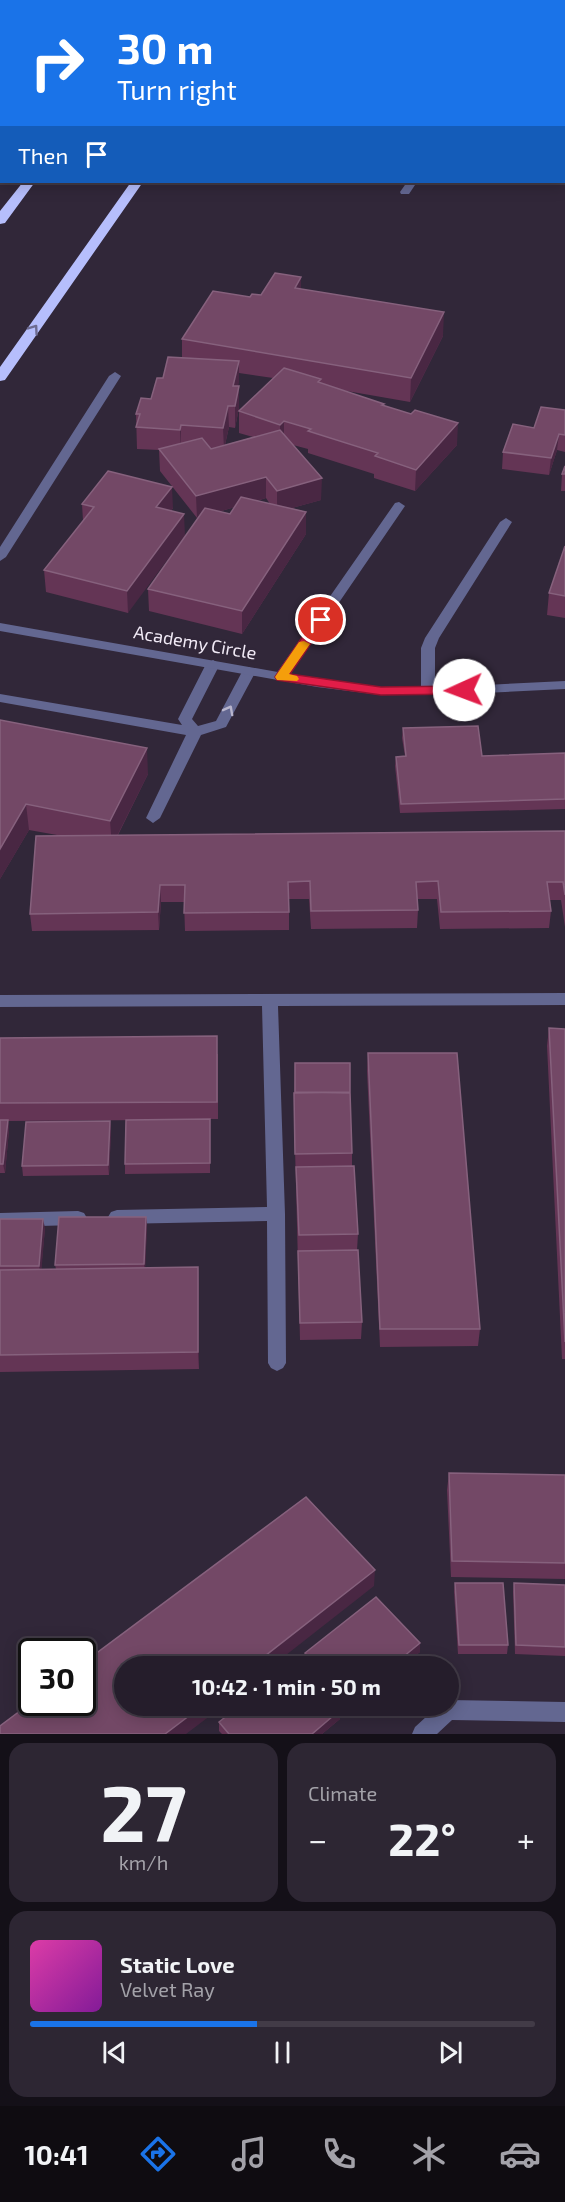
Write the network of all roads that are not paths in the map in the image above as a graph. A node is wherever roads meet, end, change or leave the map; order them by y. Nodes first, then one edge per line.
1 (28, 183) edge
2 (136, 183) edge
3 (411, 183) edge
4 (405, 192) dead end
5 (0, 220) edge
6 (115, 376) dead end
7 (0, 377) edge
8 (399, 506) dead end
9 (506, 522) dead end
10 (0, 557) edge
11 (0, 627) edge
12 (213, 664) junction
13 (249, 671) junction
14 (281, 677) junction
15 (565, 685) edge
16 (428, 691) junction
17 (0, 698) edge
18 (195, 732) junction
19 (153, 818) dead end
20 (565, 999) edge
21 (270, 1000) junction
22 (0, 1001) edge
23 (276, 1214) junction
24 (0, 1220) edge
25 (276, 1363) dead end
26 (565, 1712) edge
27 (422, 1734) edge

1 - 5 highway
7 -> 2 highway
3 - 4 street
6 - 10 street
8 - 14 street
9 - 16 street
11 - 12 street, Academy Circle
12 - 13 street, Academy Circle
12 - 18 street
13 - 14 street, Academy Circle
18 -> 13 street
14 - 16 street, Academy Circle
15 - 16 street, Academy Circle
17 - 18 street
18 - 19 street
20 - 21 street
21 - 22 street
21 - 23 street
23 - 24 street
23 - 25 street
26 - 27 street

